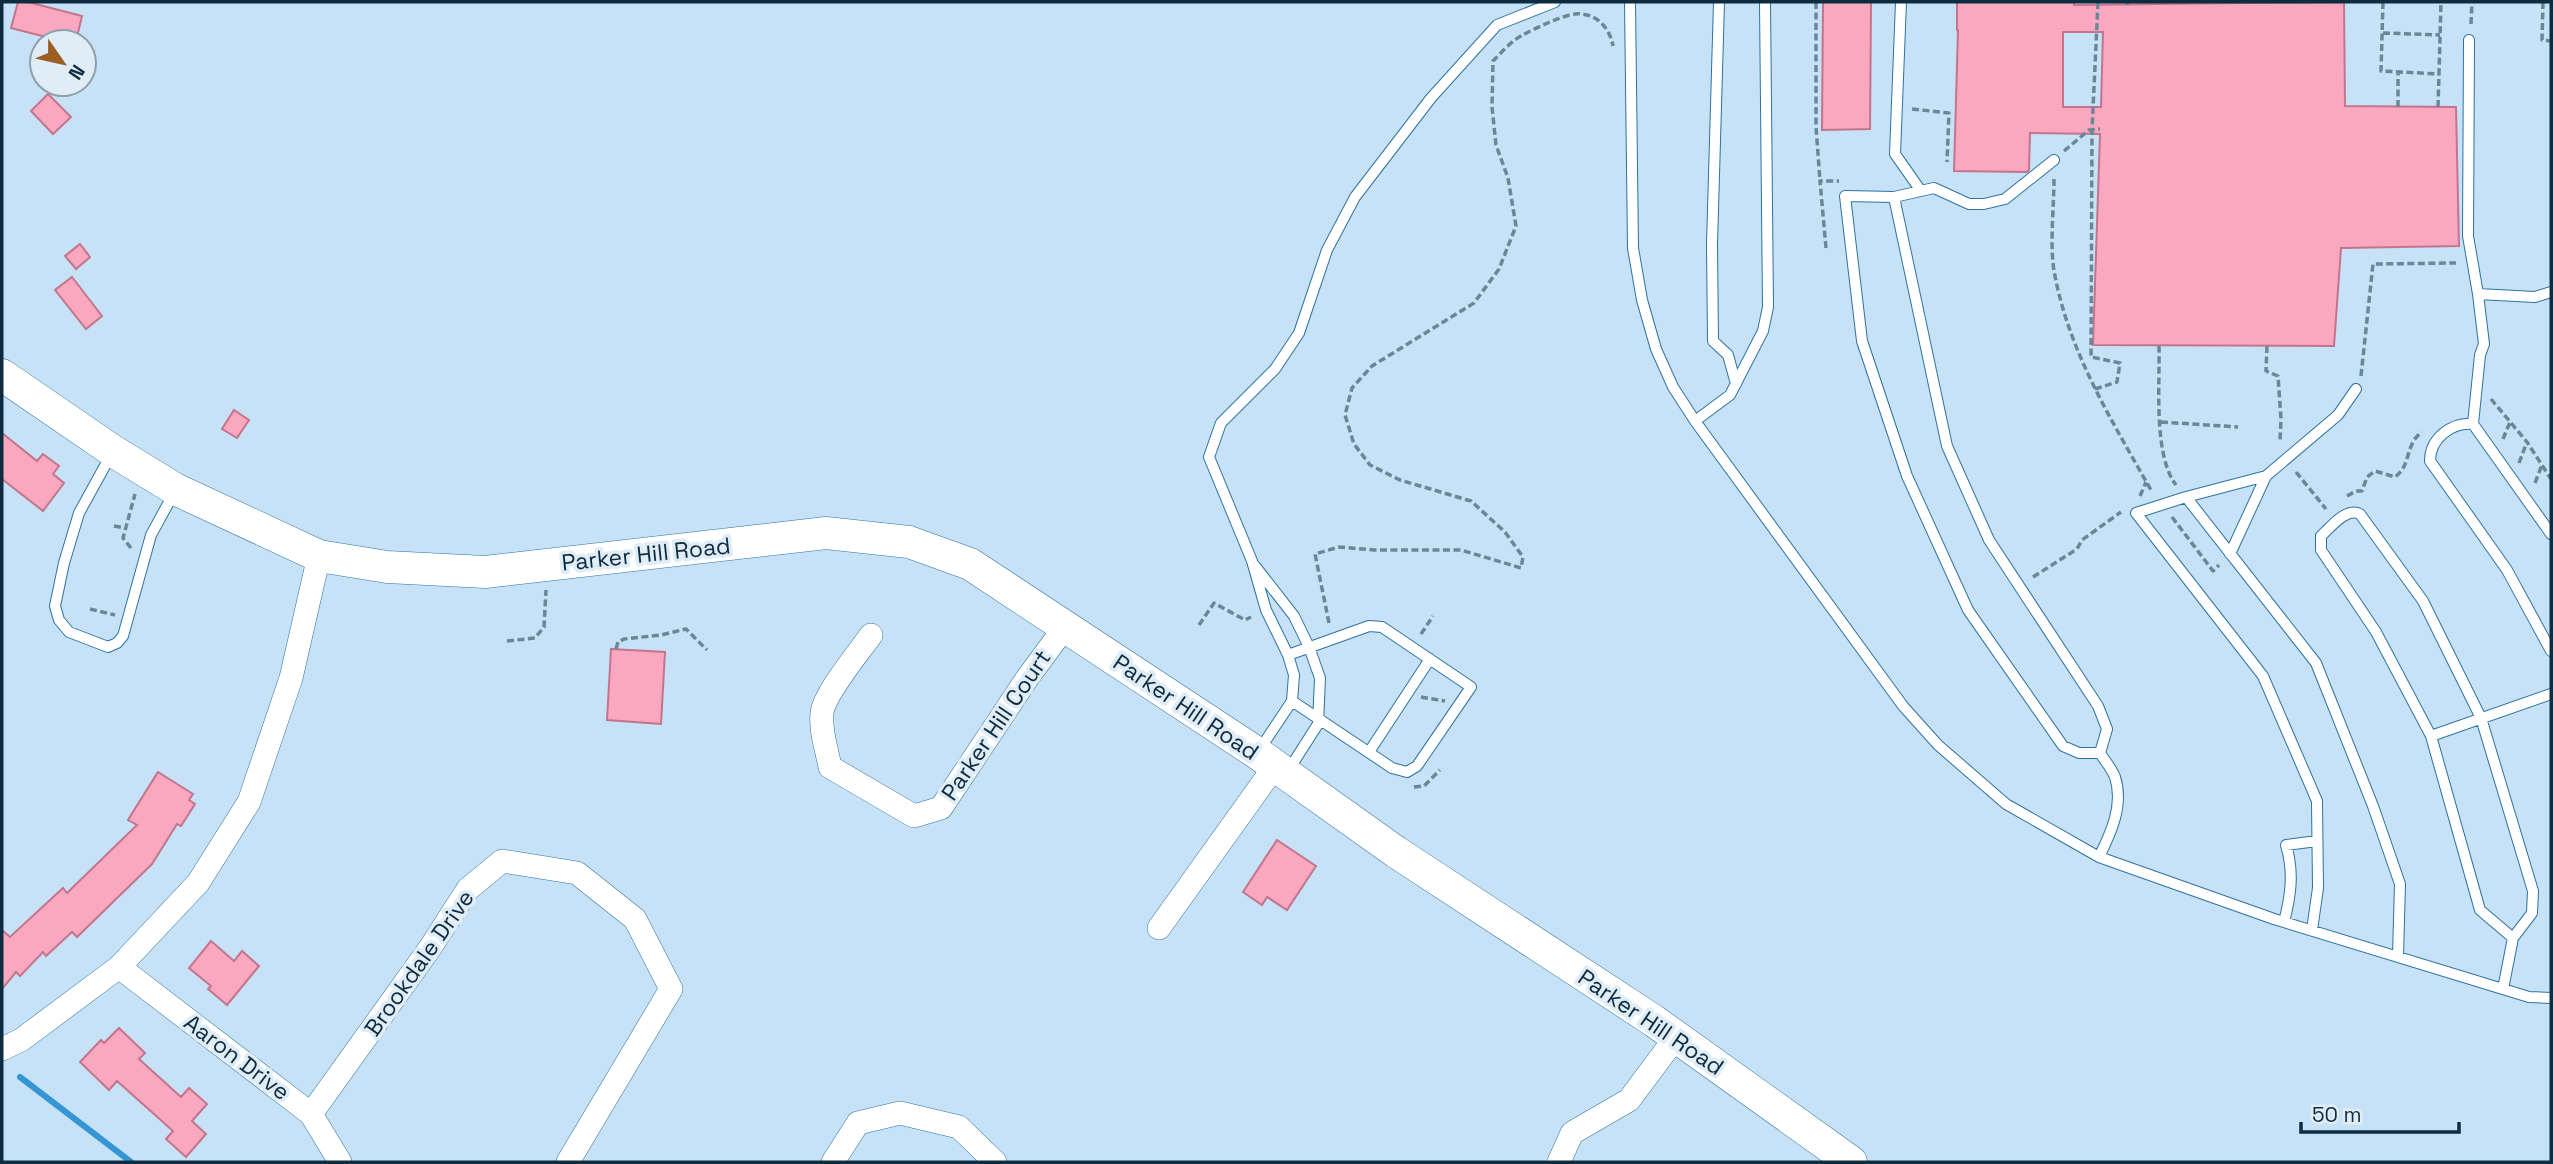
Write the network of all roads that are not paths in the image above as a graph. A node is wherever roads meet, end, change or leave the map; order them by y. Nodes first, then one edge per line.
1 (1555, 2) edge
2 (1630, 2) edge
3 (1719, 2) edge
4 (1765, 2) edge
5 (1900, 2) edge
6 (2469, 40) road end
7 (2054, 160) road end
8 (1921, 191) junction
9 (1894, 197) junction
10 (2551, 292) edge
11 (2478, 295) junction
12 (2, 375) edge
13 (1736, 384) junction
14 (2356, 389) road end
15 (1695, 421) junction
16 (2473, 424) junction
17 (113, 451) junction
18 (2266, 476) junction
19 (176, 489) junction
20 (2186, 497) junction
21 (2551, 534) edge
22 (2230, 554) junction
23 (319, 556) junction
24 (1252, 561) junction
25 (1065, 627) junction
26 (872, 635) dead end
27 (1309, 647) junction
28 (2551, 651) edge
29 (1288, 655) junction
30 (1430, 659) junction
31 (2551, 694) edge
32 (1292, 701) junction
33 (1319, 718) junction
34 (2481, 718) junction
35 (2431, 736) junction
36 (1369, 752) junction
37 (2100, 753) junction
38 (1273, 765) junction
39 (2316, 841) junction
40 (2099, 856) junction
41 (2284, 922) junction
42 (1159, 928) dead end
43 (2312, 929) junction
44 (2513, 938) junction
45 (2398, 957) junction
46 (119, 967) junction
47 (2503, 989) junction
48 (2551, 998) edge
49 (1675, 1037) junction
50 (2, 1049) edge
51 (311, 1114) junction
52 (340, 1162) edge
53 (568, 1162) edge
54 (833, 1162) edge
55 (995, 1162) edge
56 (1559, 1162) edge
57 (1851, 1162) edge

1 - 24 lane
2 - 15 lane
3 - 13 lane
4 - 13 lane
5 - 8 lane
6 - 11 lane
7 - 8 lane
8 - 9 lane
9 - 37 lane
9 - 37 lane
10 - 11 lane
11 - 16 lane
12 - 17 street, Parker Hill Road
13 - 15 lane
14 - 18 lane
15 - 40 lane
16 - 21 lane
16 - 28 lane
17 - 19 street, Parker Hill Road
17 - 19 lane
18 - 20 lane
18 - 22 lane
19 - 23 street, Parker Hill Road
20 - 22 lane
20 - 39 lane
22 - 45 lane
23 - 25 street, Parker Hill Road
23 - 46 street
24 - 27 lane
24 - 29 lane
25 - 26 street, Parker Hill Court
25 - 38 street, Parker Hill Road
27 - 29 lane
27 - 30 lane
27 - 33 lane
29 - 32 lane
30 - 36 lane
30 - 36 lane
31 - 34 lane
32 - 33 lane
32 - 38 lane
33 - 36 lane
33 - 38 lane
34 - 35 lane
34 - 35 lane
34 - 44 lane
35 - 44 lane
37 - 40 lane
38 - 42 street, Parker Hill Road
38 - 49 street, Parker Hill Road
39 - 41 lane
39 - 43 lane
40 - 41 lane
41 - 43 lane
43 - 45 lane
44 - 47 lane
45 - 47 lane
46 - 50 street
46 - 51 street, Aaron Drive
47 - 48 lane
49 - 56 street
49 - 57 street, Parker Hill Road
51 - 52 street, Aaron Drive
51 - 53 street, Brookdale Drive
54 - 55 street

